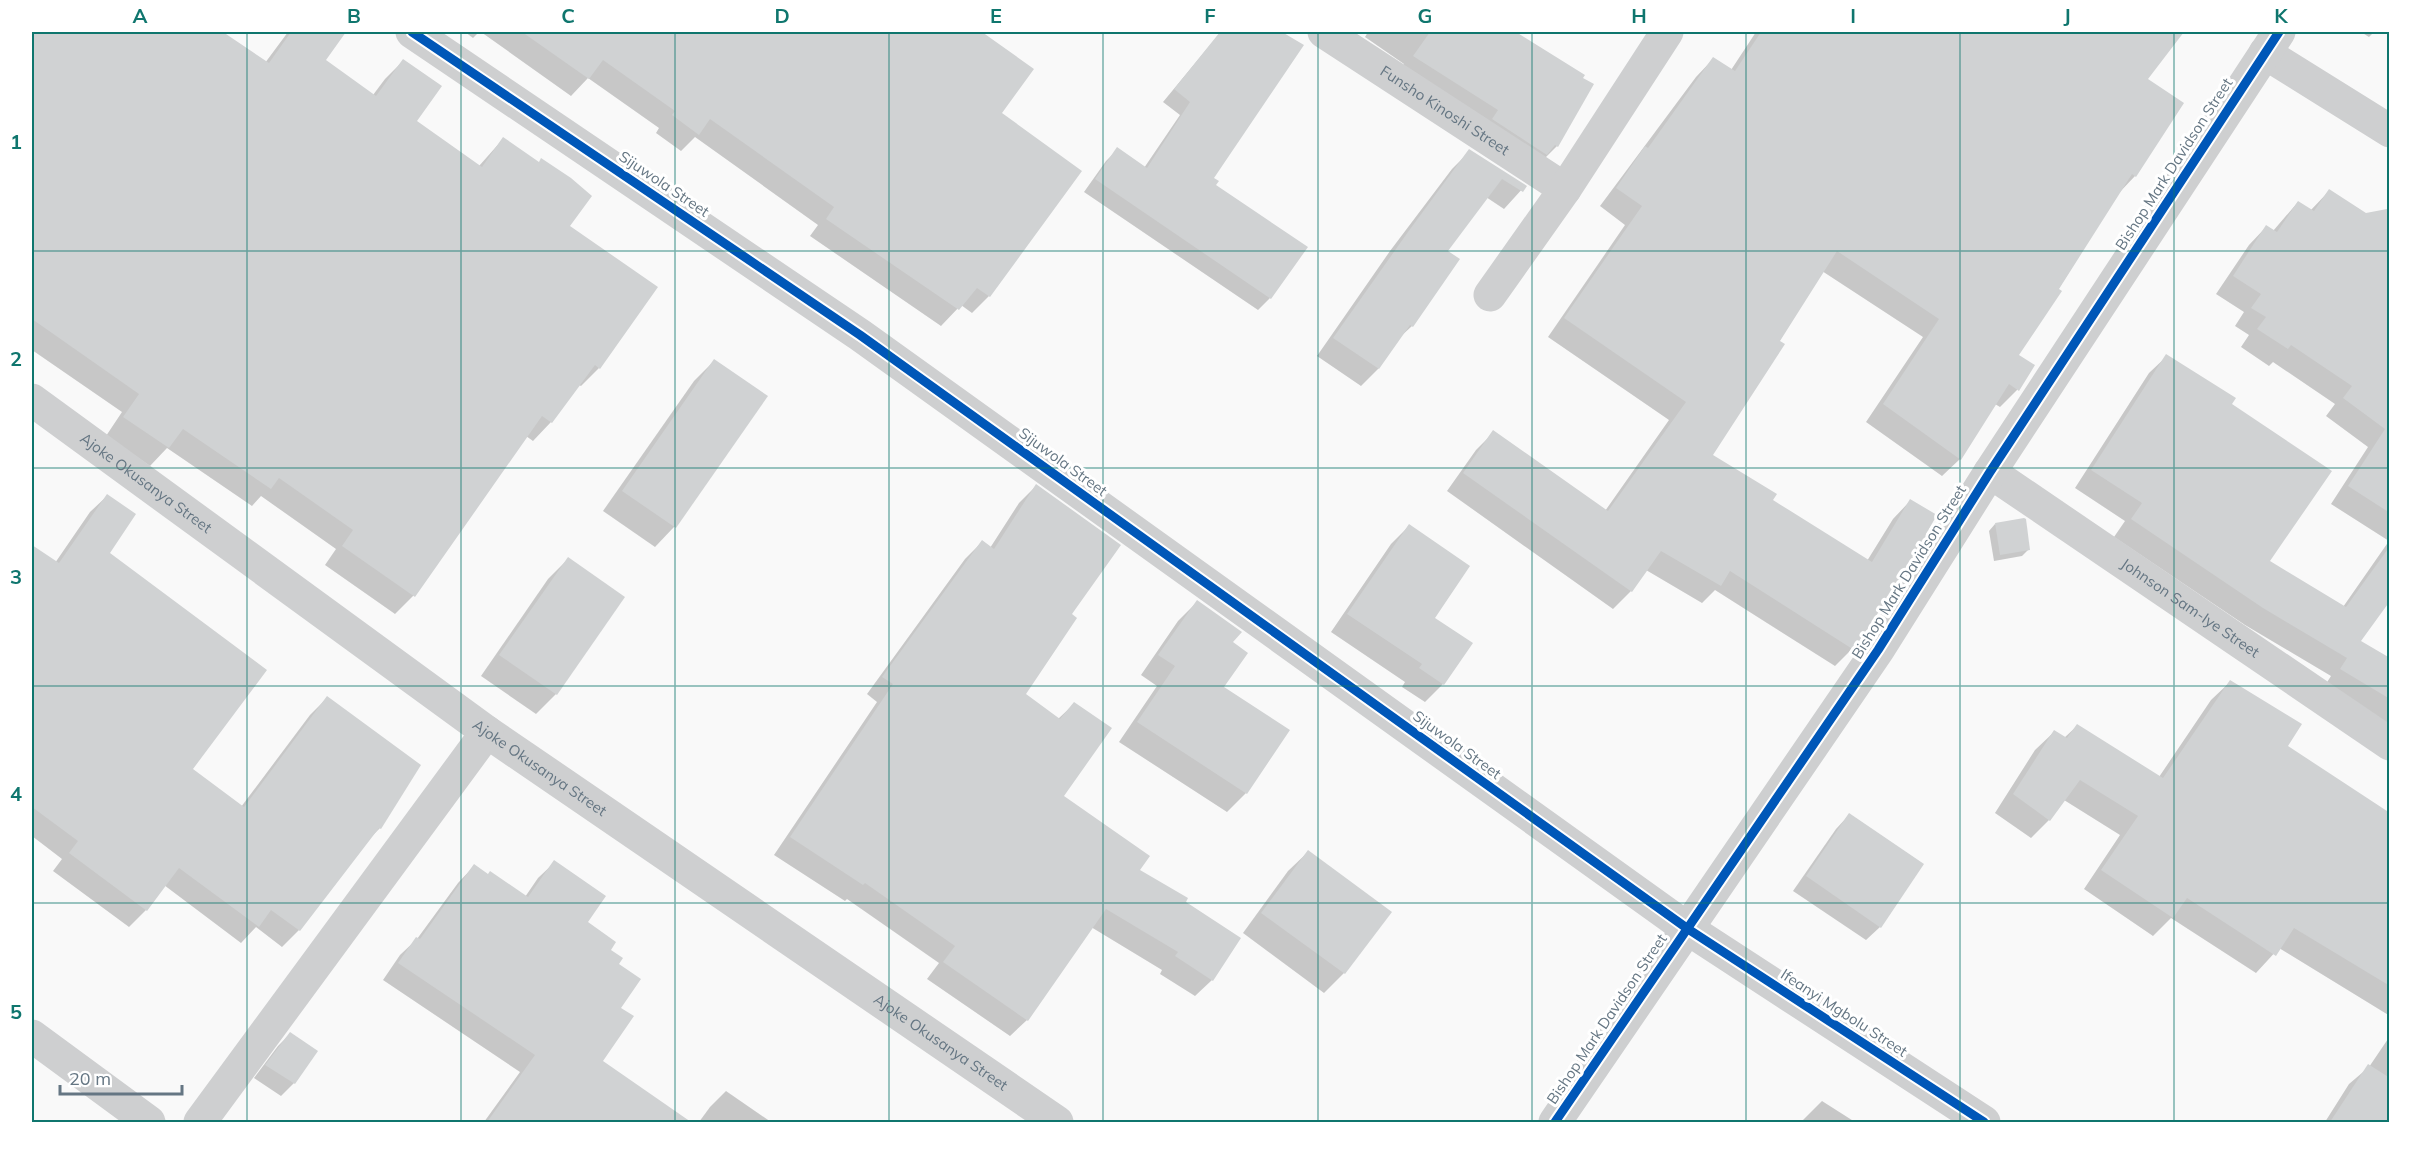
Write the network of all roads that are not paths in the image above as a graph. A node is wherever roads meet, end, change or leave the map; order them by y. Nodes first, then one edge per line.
1 (412, 32) edge
2 (1324, 32) edge
3 (1667, 32) edge
4 (2272, 42) edge
5 (2390, 130) edge
6 (1564, 189) junction
7 (1490, 295) dead end
8 (32, 400) edge
9 (1990, 472) junction
10 (487, 732) junction
11 (2390, 744) edge
12 (1688, 929) junction
13 (32, 1036) edge
14 (149, 1122) edge
15 (200, 1122) edge
16 (1056, 1122) edge
17 (1555, 1122) edge
18 (1984, 1122) edge

1 - 12 street, Sijuwola Street
2 - 6 street, Funsho Kinoshi Street
3 - 6 street
4 - 5 street
4 - 9 street, Bishop Mark Davidson Street
6 - 7 street
8 - 10 street, Ajoke Okusanya Street
9 - 11 street, Johnson Sam-Iye Street
9 - 12 street, Bishop Mark Davidson Street
10 - 15 street
10 - 16 street, Ajoke Okusanya Street
12 - 17 street, Bishop Mark Davidson Street
12 - 18 street, Ifeanyi Mgbolu Street
13 - 14 street

